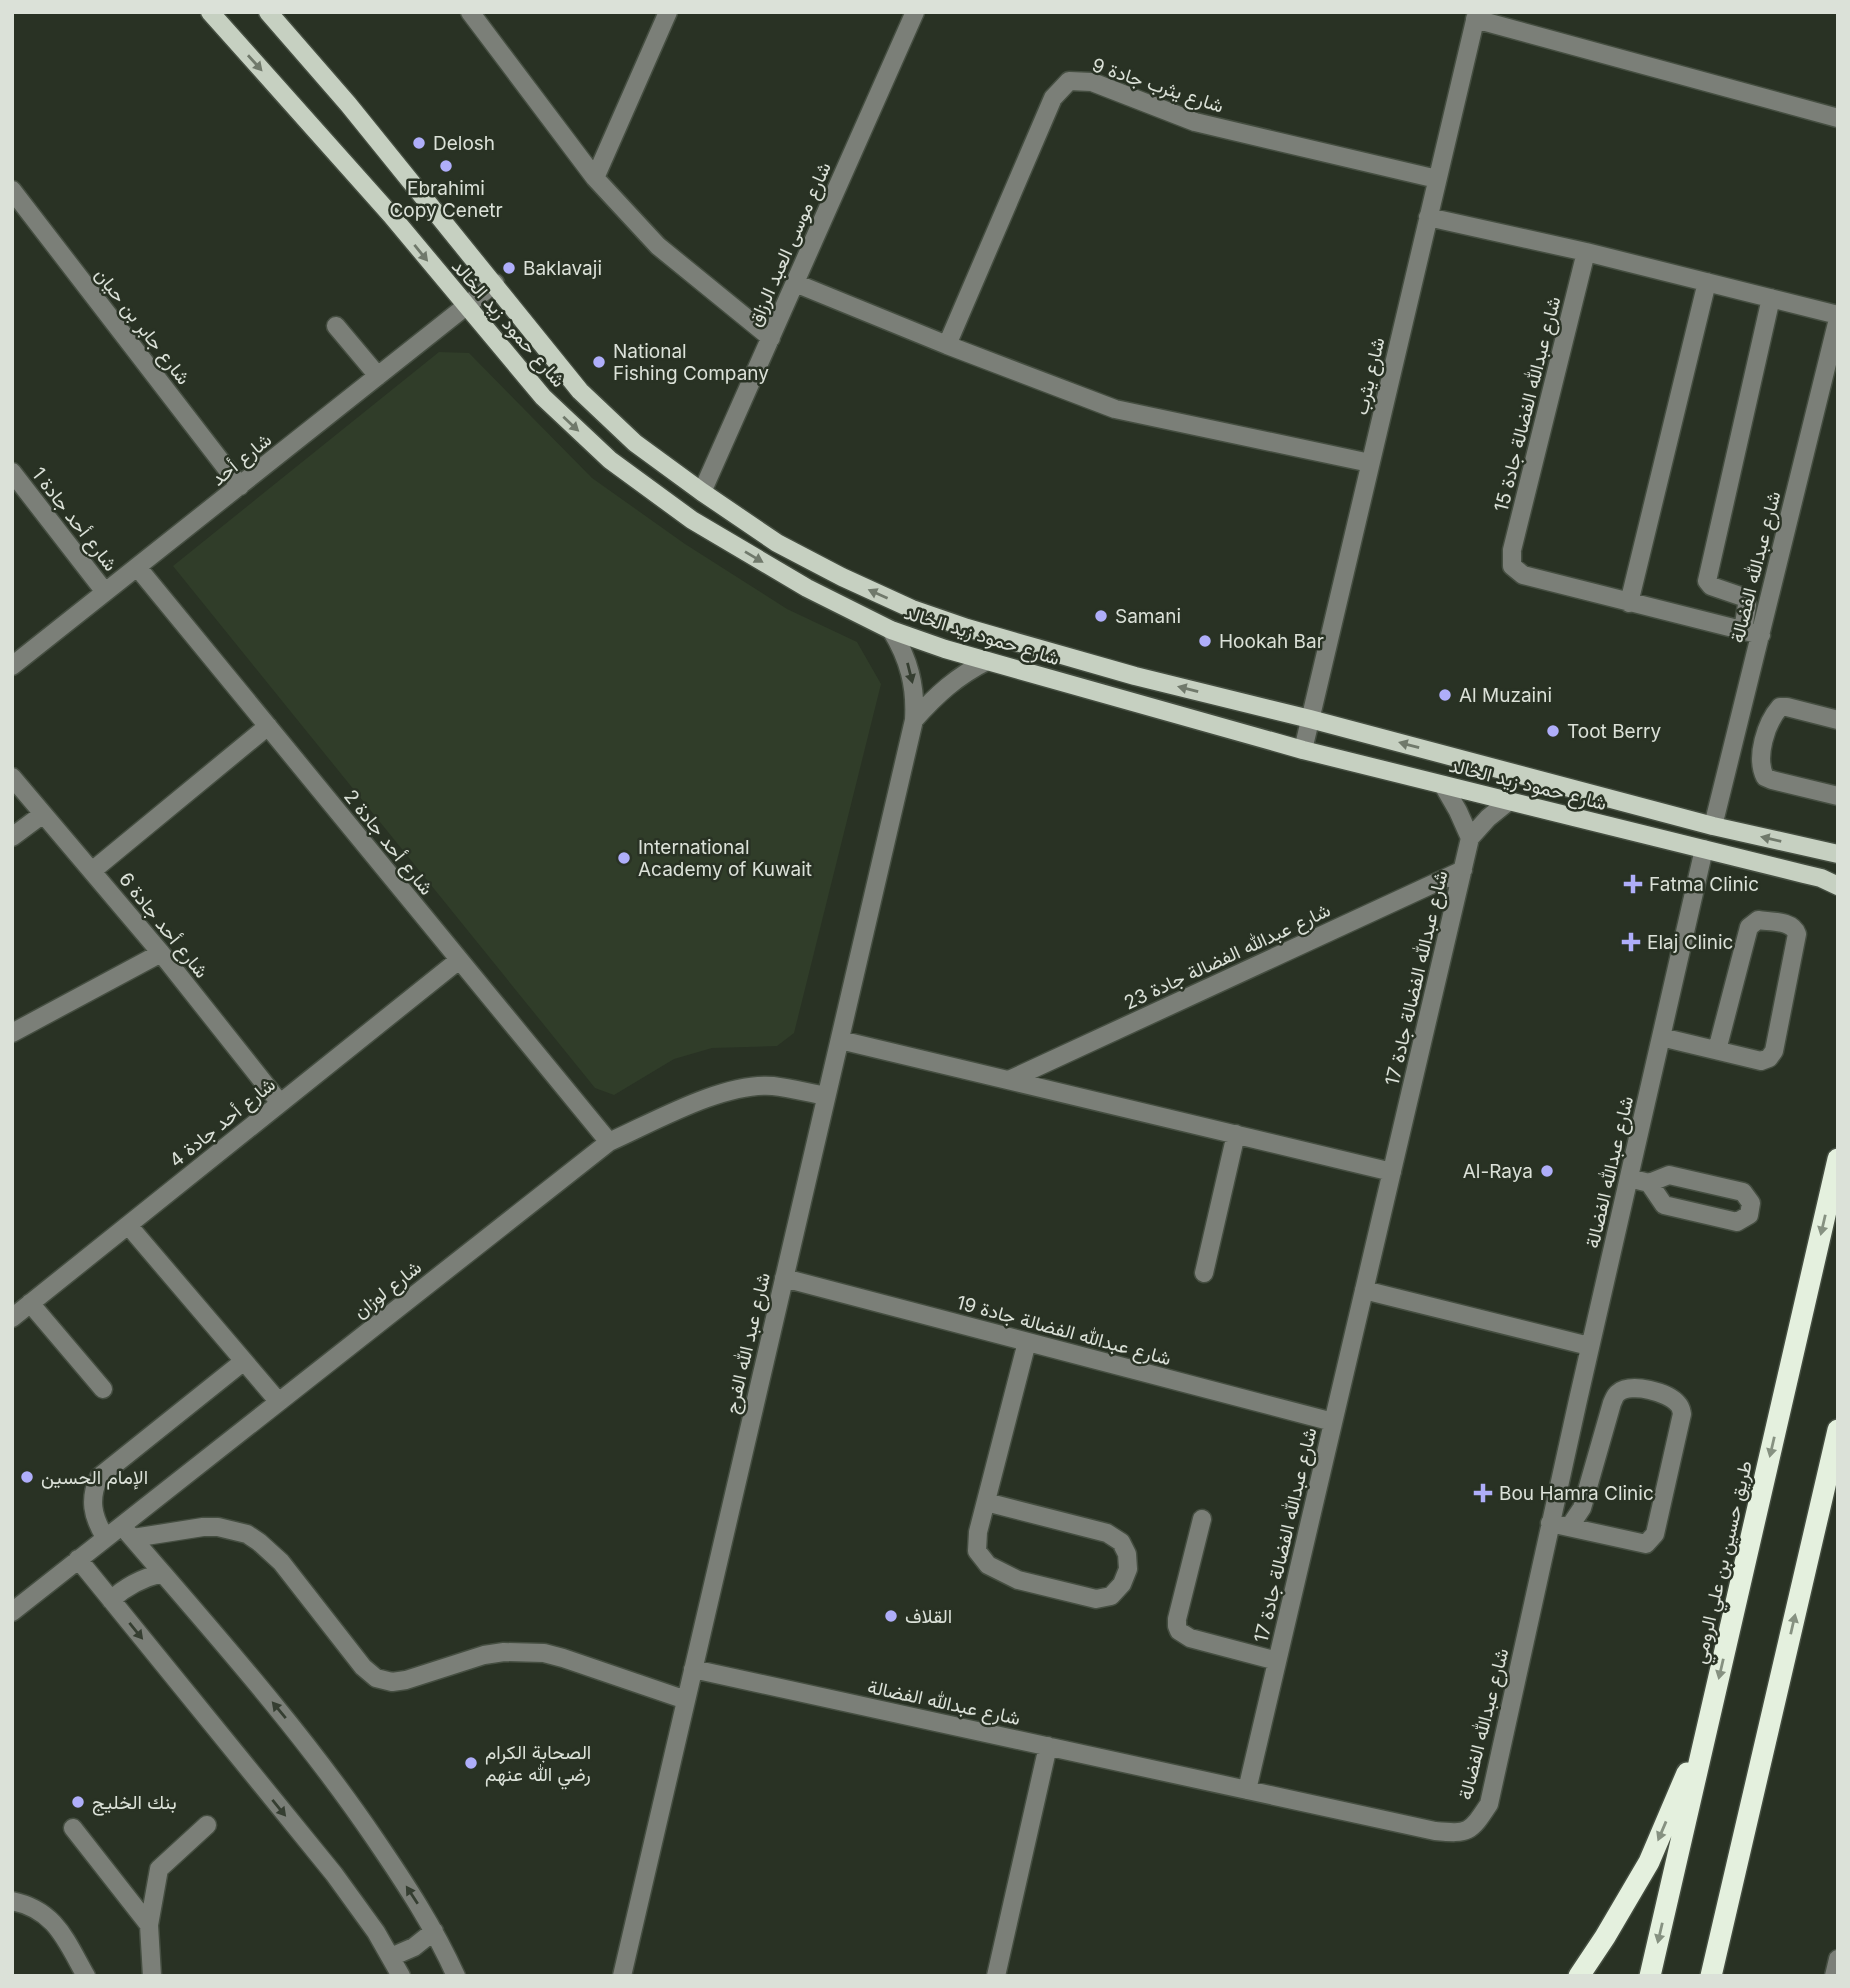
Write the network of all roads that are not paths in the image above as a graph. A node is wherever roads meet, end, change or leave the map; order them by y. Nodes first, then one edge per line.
1 (210, 12) edge
2 (268, 12) edge
3 (470, 12) edge
4 (668, 12) edge
5 (915, 12) edge
6 (1476, 15) edge
7 (1838, 118) edge
8 (595, 178) junction
9 (1437, 180) junction
10 (12, 190) edge
11 (1428, 217) junction
12 (1586, 252) junction
13 (1707, 282) junction
14 (795, 283) junction
15 (495, 284) junction
16 (1771, 298) junction
17 (466, 307) junction
18 (1838, 317) edge
19 (336, 326) dead end
20 (771, 338) junction
21 (947, 345) junction
22 (378, 376) junction
23 (1370, 463) junction
24 (12, 472) edge
25 (240, 486) junction
26 (702, 492) junction
27 (138, 568) junction
28 (105, 592) junction
29 (1629, 603) junction
30 (891, 630) junction
31 (1743, 630) junction
32 (1761, 635) junction
33 (987, 660) junction
34 (12, 666) edge
35 (1310, 719) junction
36 (914, 720) junction
37 (1838, 720) edge
38 (268, 726) junction
39 (1735, 733) junction
40 (1762, 741) junction
41 (1303, 750) junction
42 (12, 777) edge
43 (1443, 785) junction
44 (1838, 796) edge
45 (1509, 801) junction
46 (43, 814) junction
47 (1713, 826) junction
48 (12, 837) edge
49 (1470, 838) junction
50 (1704, 849) junction
51 (1838, 854) edge
52 (1463, 870) junction
53 (92, 871) junction
54 (1838, 886) edge
55 (161, 953) junction
56 (459, 960) junction
57 (12, 1032) edge
58 (1661, 1037) junction
59 (840, 1040) junction
60 (1717, 1051) junction
61 (1009, 1080) junction
62 (826, 1096) junction
63 (280, 1103) junction
64 (1236, 1135) junction
65 (609, 1142) junction
66 (1838, 1159) edge
67 (1392, 1172) junction
68 (1629, 1178) junction
69 (1649, 1183) junction
70 (128, 1225) junction
71 (1204, 1273) dead end
72 (784, 1278) junction
73 (1364, 1290) junction
74 (30, 1303) junction
75 (12, 1318) edge
76 (1027, 1342) junction
77 (1588, 1346) junction
78 (244, 1361) junction
79 (103, 1389) dead end
80 (278, 1401) junction
81 (1333, 1422) junction
82 (1838, 1430) edge
83 (986, 1503) junction
84 (1202, 1519) dead end
85 (1550, 1523) junction
86 (1570, 1527) junction
87 (127, 1531) junction
88 (106, 1537) junction
89 (78, 1559) junction
90 (162, 1573) junction
91 (111, 1600) junction
92 (12, 1612) edge
93 (1277, 1661) junction
94 (693, 1668) junction
95 (686, 1700) junction
96 (1772, 1714) junction
97 (1709, 1723) junction
98 (1048, 1746) junction
99 (1247, 1790) junction
100 (207, 1825) dead end
101 (73, 1828) dead end
102 (12, 1901) edge
103 (149, 1925) junction
104 (434, 1931) junction
105 (391, 1956) junction
106 (1838, 1959) edge
107 (86, 1976) edge
108 (152, 1976) edge
109 (401, 1976) edge
110 (456, 1976) edge
111 (622, 1976) edge
112 (996, 1976) edge
113 (1579, 1976) edge
114 (1650, 1976) edge
115 (1711, 1976) edge
116 (1726, 1976) edge
117 (1834, 1976) edge

1 -> 17 main road, شارع حمود زيد الخالد
2 - 15 main road, شارع حمود زيد الخالد
3 - 8 street
4 - 8 street
5 - 14 street, شارع موسى العبد الرزاق
6 - 7 street
6 - 9 street, شارع يثرب
8 - 20 street
9 - 11 street, شارع يثرب
9 - 21 street, شارع يثرب جادة 9
10 - 25 street, شارع جابر بن حيان
11 - 12 street
11 - 23 street, شارع يثرب
12 - 13 street
12 - 29 street, شارع عبدالله الفضالة جادة 15
13 - 16 street
13 - 29 street
14 - 20 street, شارع موسى العبد الرزاق
14 - 21 street
15 - 17 street, شارع أحد
15 - 26 main road, شارع حمود زيد الخالد
16 - 18 street
16 - 31 street
17 - 22 street, شارع أحد
17 -> 30 main road, شارع حمود زيد الخالد
18 - 32 street, شارع عبدالله الفضالة
19 - 22 street
20 - 26 street, شارع موسى العبد الرزاق
21 - 23 street
22 - 25 street, شارع أحد
23 - 35 street, شارع يثرب
24 - 28 street, شارع أحد جادة 1
25 - 27 street, شارع أحد
35 -> 26 main road, شارع حمود زيد الخالد
27 - 28 street, شارع أحد
27 - 38 street, شارع أحد جادة 2
28 - 34 street, شارع أحد
29 - 31 street, شارع عبدالله الفضالة جادة 15
30 - 33 main road, شارع حمود زيد الخالد
30 -> 36 street, شارع عبد الله الفرج
31 - 32 street, شارع عبدالله الفضالة جادة 15
32 - 39 street, شارع عبدالله الفضالة
33 - 36 street, شارع عبد الله الفرج
33 - 41 main road, شارع حمود زيد الخالد
35 - 41 street, شارع يثرب
47 -> 35 main road, شارع حمود زيد الخالد
36 - 59 street, شارع عبد الله الفرج
37 - 40 street
38 - 53 street
38 - 56 street, شارع أحد جادة 2
39 - 40 street
39 - 47 street, شارع عبدالله الفضالة
40 - 44 street
41 - 43 main road, شارع حمود زيد الخالد
42 - 46 street, شارع أحد جادة 6
43 - 45 main road, شارع حمود زيد الخالد
43 - 49 street
45 - 49 street
45 - 50 main road, شارع حمود زيد الخالد
46 - 48 street
46 - 53 street, شارع أحد جادة 6
51 -> 47 main road, شارع حمود زيد الخالد
49 - 52 street, شارع عبدالله الفضالة جادة 17
50 - 54 main road, شارع حمود زيد الخالد
50 - 58 street, شارع عبدالله الفضالة
52 - 61 street, شارع عبدالله الفضالة جادة 23
52 - 67 street, شارع عبدالله الفضالة جادة 17
53 - 55 street, شارع أحد جادة 6
55 - 57 street
55 - 63 street, شارع أحد جادة 6
56 - 63 street, شارع أحد جادة 4
56 - 65 street, شارع أحد جادة 2
58 - 60 street
58 - 68 street, شارع عبدالله الفضالة
59 - 61 street
59 - 62 street, شارع عبد الله الفرج
60 - 60 street
61 - 64 street
62 - 65 street, شارع لوزان
62 - 72 street, شارع عبد الله الفرج
63 - 70 street, شارع أحد جادة 4
64 - 67 street
64 - 71 street
65 - 80 street, شارع لوزان
66 -> 97 highway, طريق حسين بن علي الرومي
67 - 73 street, شارع عبدالله الفضالة جادة 17
68 - 69 street
68 - 77 street, شارع عبدالله الفضالة
69 - 69 street
70 - 74 street, شارع أحد جادة 4
70 - 78 street
72 - 76 street, شارع عبدالله الفضالة جادة 19
72 - 94 street, شارع عبد الله الفرج
73 - 77 street
73 - 81 street, شارع عبدالله الفضالة جادة 17
74 - 75 street, شارع أحد جادة 4
74 - 79 street
76 - 81 street, شارع عبدالله الفضالة جادة 19
76 - 83 street
77 - 85 street, شارع عبدالله الفضالة
78 - 80 street
78 - 88 street
80 - 87 street, شارع لوزان
81 - 93 street, شارع عبدالله الفضالة جادة 17
96 -> 82 highway
83 - 83 street
84 - 93 street
85 - 86 street
85 - 99 street, شارع عبدالله الفضالة
86 - 86 street
87 - 88 street, شارع لوزان
87 - 90 street
87 - 95 street
88 - 89 street, شارع لوزان
89 - 91 street
89 - 92 street, شارع لوزان
90 - 91 street
104 -> 90 street
91 -> 105 street
93 - 99 street, شارع عبدالله الفضالة جادة 17
94 - 95 street, شارع عبد الله الفرج
94 - 98 street, شارع عبدالله الفضالة
95 - 111 street, شارع عبد الله الفرج
96 - 115 highway
96 - 116 highway
97 -> 113 highway
97 -> 114 highway, طريق حسين بن علي الرومي
98 - 99 street, شارع عبدالله الفضالة
98 - 112 street
100 - 103 street
101 - 103 street
102 - 107 street
103 - 108 street
104 - 105 street
104 - 110 street
105 - 109 street
106 - 117 street

